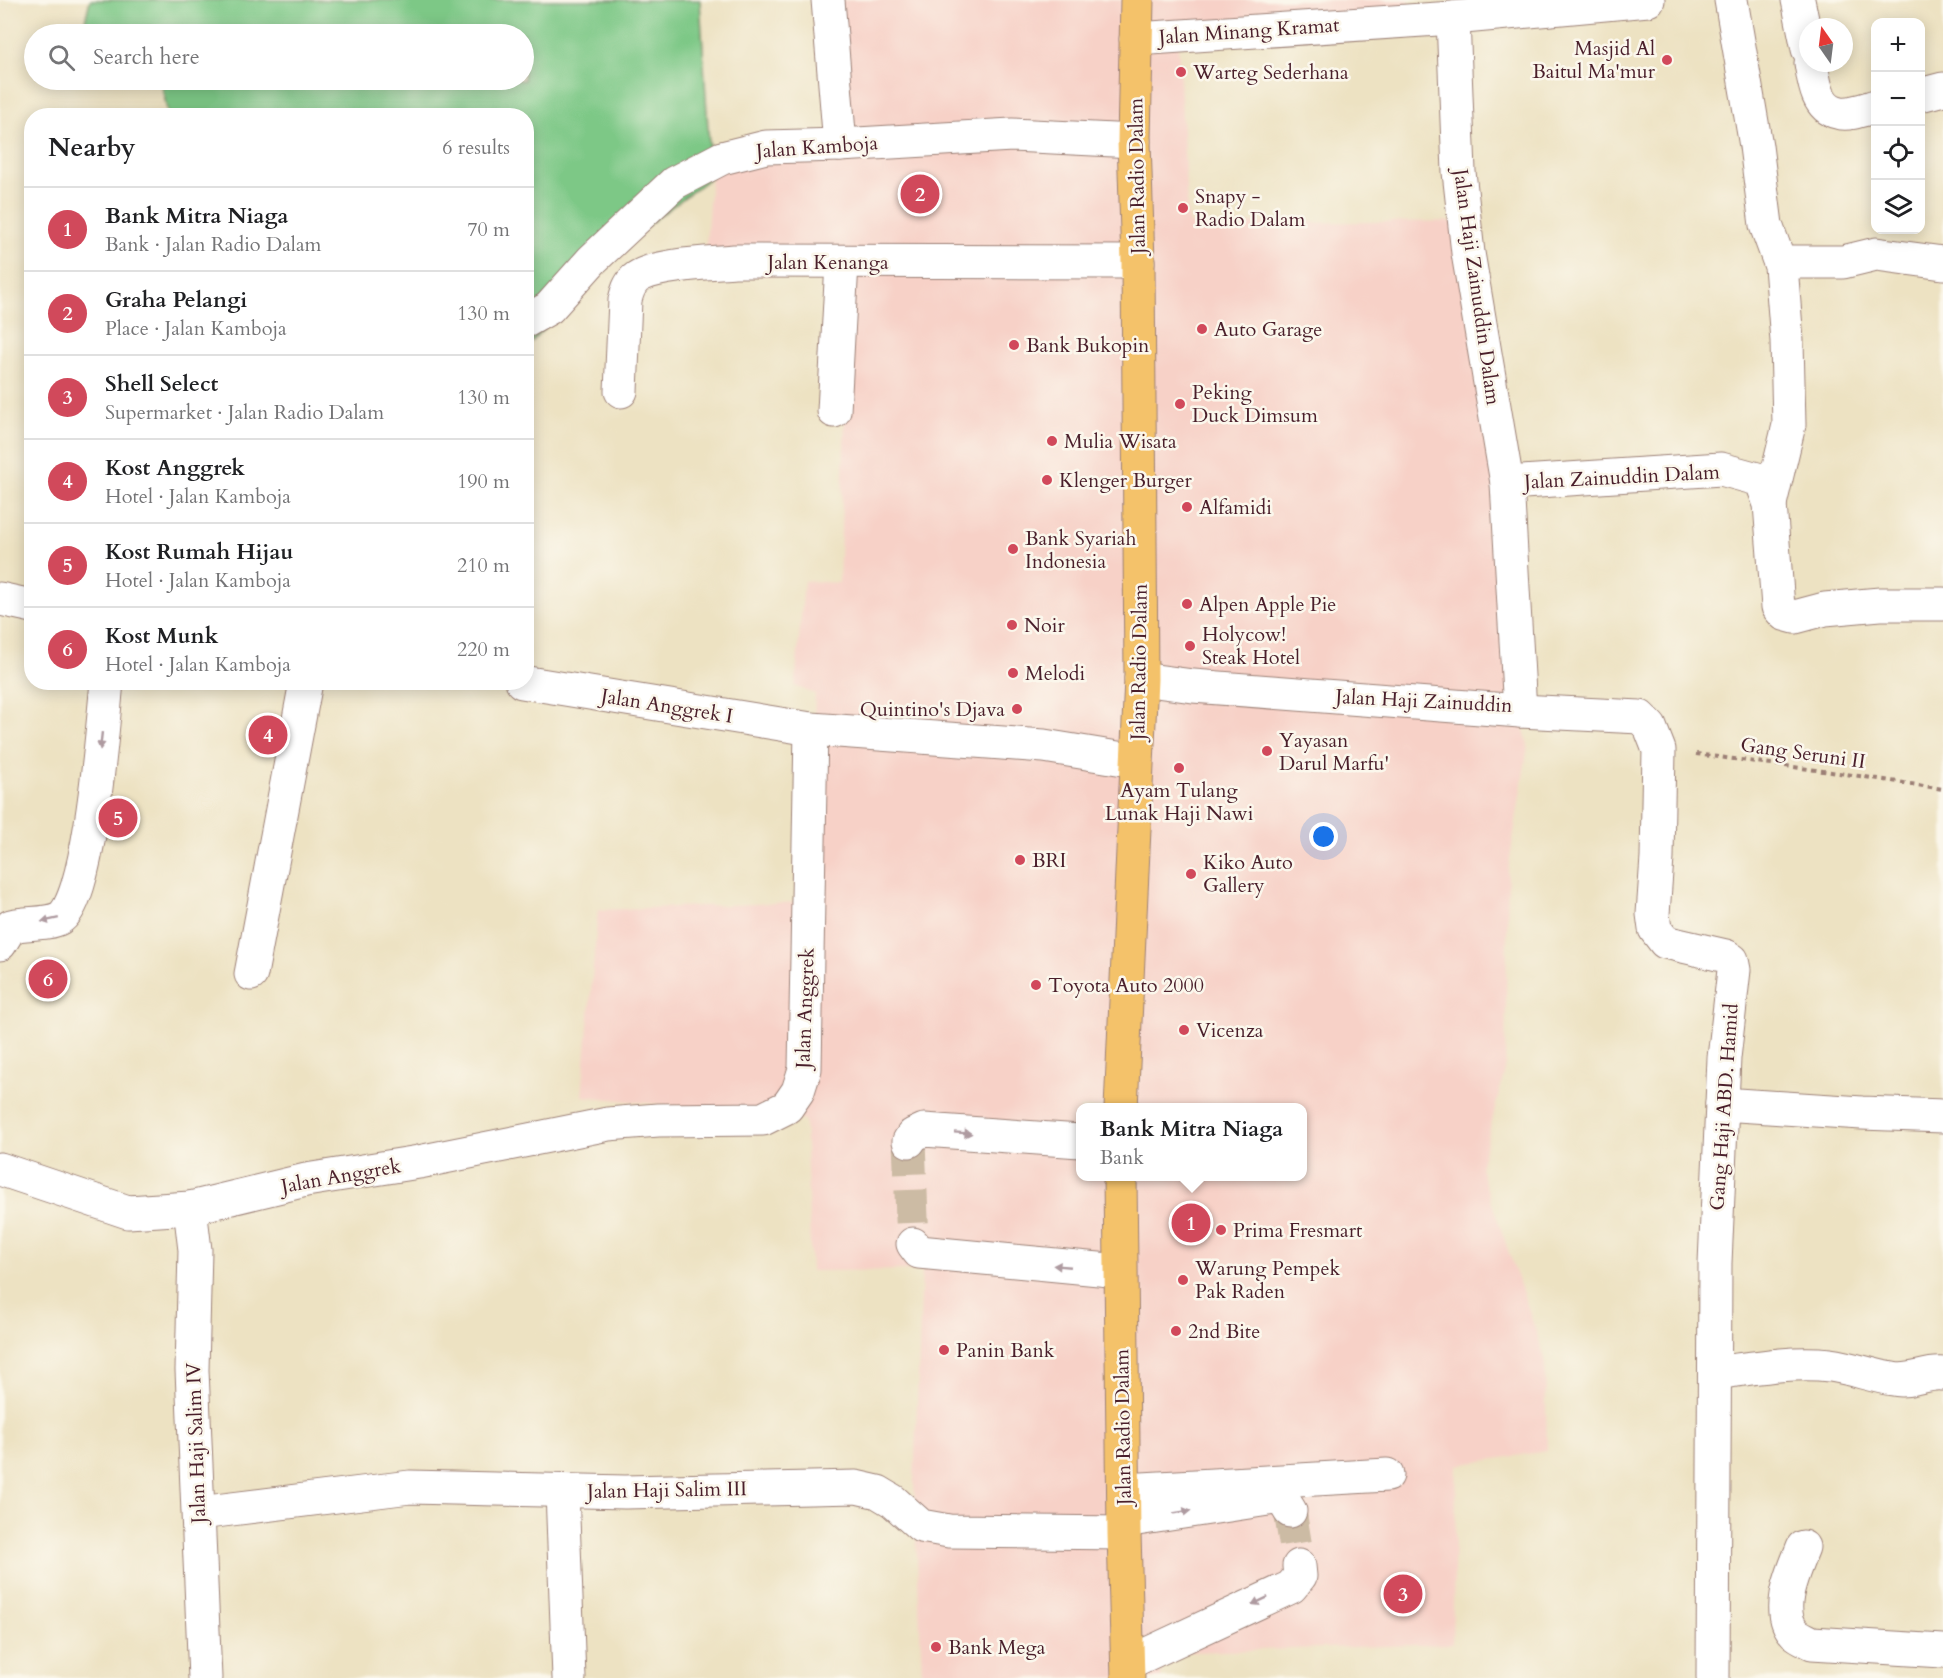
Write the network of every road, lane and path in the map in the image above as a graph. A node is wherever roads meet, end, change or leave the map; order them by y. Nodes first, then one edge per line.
1 (828, 0) edge
2 (1137, 0) edge
3 (1648, 0) edge
4 (1731, 0) edge
5 (1798, 0) edge
6 (1572, 3) edge
7 (1394, 11) edge
8 (1453, 18) junction
9 (1802, 18) edge
10 (1136, 39) junction
11 (1813, 72) edge
12 (1943, 89) edge
13 (1925, 94) edge
14 (1871, 107) edge
15 (1134, 141) junction
16 (840, 145) junction
17 (1138, 262) junction
18 (842, 263) junction
19 (1943, 263) edge
20 (1781, 266) junction
21 (534, 316) edge
22 (621, 391) dead end
23 (834, 411) dead end
24 (1507, 483) junction
25 (1770, 504) junction
26 (0, 599) edge
27 (24, 604) edge
28 (1943, 604) edge
29 (1141, 679) junction
30 (534, 684) edge
31 (106, 690) edge
32 (304, 690) edge
33 (1520, 711) junction
34 (811, 729) junction
35 (1659, 750) junction
36 (1136, 761) junction
37 (1943, 789) edge
38 (0, 944) edge
39 (251, 974) dead end
40 (1121, 1103) edge
41 (1722, 1104) junction
42 (1943, 1116) edge
43 (1076, 1141) edge
44 (909, 1142) dead end
45 (0, 1169) edge
46 (1120, 1181) edge
47 (190, 1209) junction
48 (914, 1244) dead end
49 (1120, 1271) junction
50 (1715, 1373) junction
51 (1943, 1374) edge
52 (1387, 1475) dead end
53 (562, 1491) junction
54 (1290, 1511) dead end
55 (199, 1514) junction
56 (1124, 1515) junction
57 (1803, 1547) dead end
58 (1299, 1566) tunnel mouth
59 (1943, 1651) edge
60 (1128, 1670) edge
61 (205, 1678) edge
62 (569, 1678) edge
63 (1713, 1678) edge

1 - 16 street
2 - 10 main road, Jalan Radio Dalam
3 - 6 street, Jalan Minang Kramat
4 - 20 street
5 - 9 street
6 - 8 street, Jalan Minang Kramat
7 - 8 street, Jalan Minang Kramat
7 - 10 street, Jalan Minang Kramat
8 - 24 street, Jalan Haji Zainuddin Dalam
10 - 15 main road, Jalan Radio Dalam
11 - 14 street
12 - 13 street
15 - 16 street, Jalan Kamboja
15 - 17 main road, Jalan Radio Dalam
16 - 21 street, Jalan Kamboja
17 - 18 street, Jalan Kenanga
17 - 29 main road, Jalan Radio Dalam
18 - 22 street, Jalan Kenanga
18 - 23 street
19 - 20 street
20 - 25 street
24 - 25 street, Jalan Zainuddin Dalam
24 - 33 street, Jalan Haji Zainuddin
25 - 28 street, Jalan Zainuddin Dalam
26 - 27 street
29 - 33 street, Jalan Haji Zainuddin
29 - 36 main road, Jalan Radio Dalam
30 - 34 street, Jalan Anggrek I
31 -> 38 street
32 - 39 street
33 - 35 street, Gang Haji ABD. Hamid
34 - 36 street
34 - 47 street, Jalan Anggrek
35 - 37 path, Gang Seruni II
35 - 41 street, Gang Haji ABD. Hamid
36 - 40 main road, Jalan Radio Dalam
41 - 42 street
41 - 50 street, Gang Haji ABD. Hamid
44 -> 43 street
45 - 47 street, Jalan Anggrek
46 - 49 main road, Jalan Radio Dalam
47 - 55 street, Jalan Haji Salim IV
49 -> 48 street
49 - 56 main road, Jalan Radio Dalam
50 - 51 street
50 - 63 street, Gang Haji ABD. Hamid
52 - 56 street
53 - 55 street, Jalan Haji Salim III
53 - 56 street, Jalan Haji Salim III
53 - 62 street
56 -> 54 street
55 - 61 street, Jalan Haji Salim IV
56 - 60 main road, Jalan Radio Dalam
57 - 59 street
58 -> 60 street

